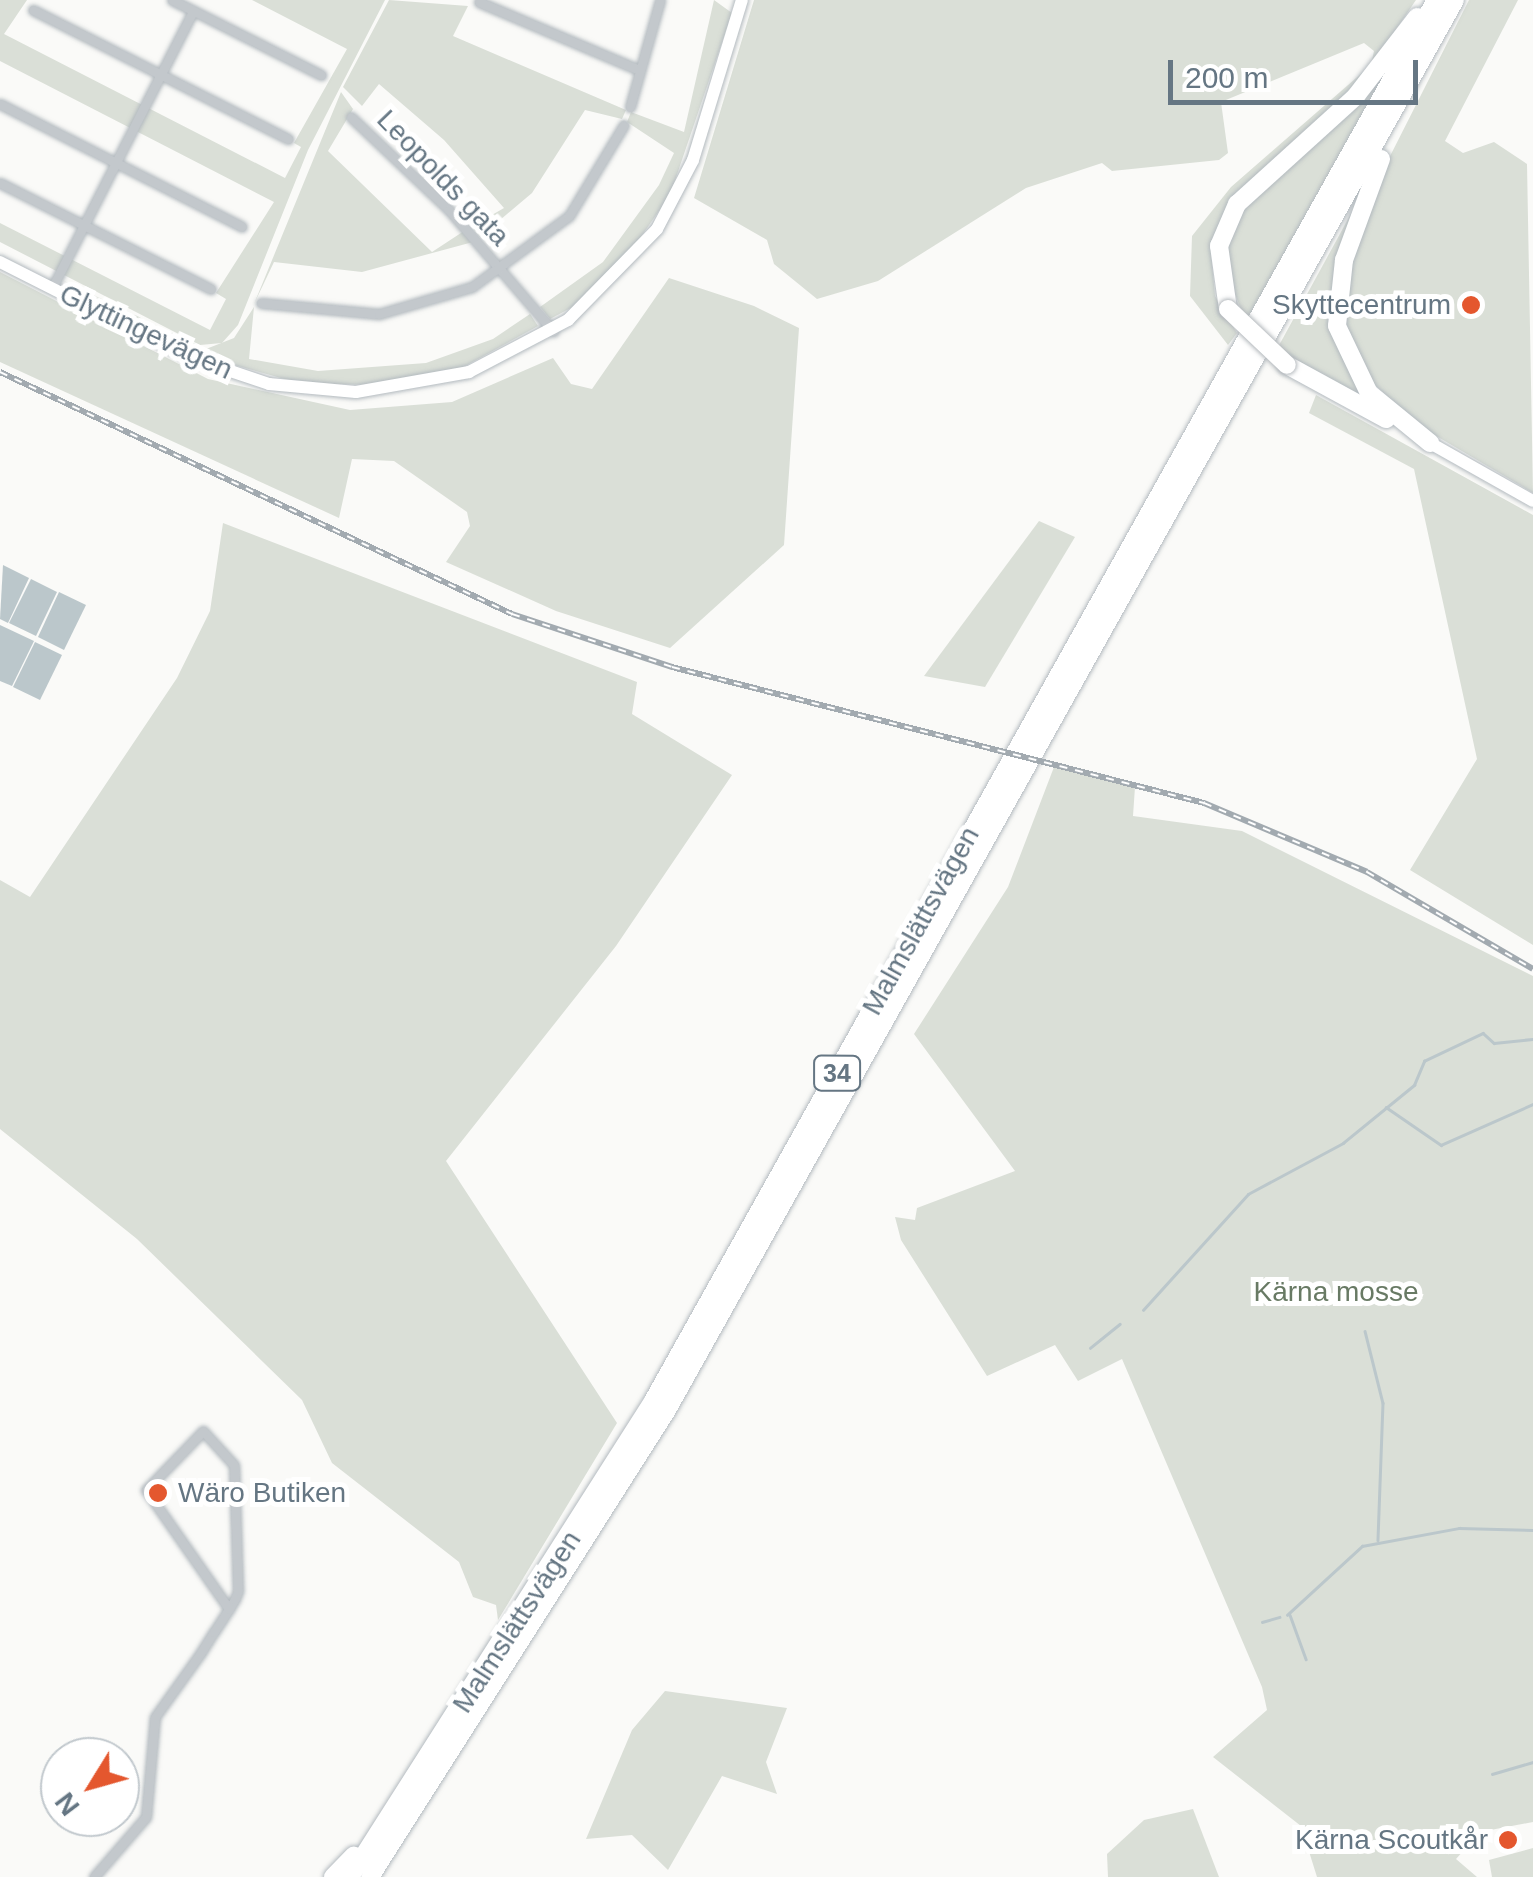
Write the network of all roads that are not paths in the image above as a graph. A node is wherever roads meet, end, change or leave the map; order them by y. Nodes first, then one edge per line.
1 (172, 0) edge
2 (660, 0) edge
3 (1432, 0) edge
4 (1455, 0) edge
5 (738, 1) edge
6 (479, 2) edge
7 (33, 10) dead end
8 (193, 10) junction
9 (639, 70) junction
10 (160, 74) junction
11 (321, 75) dead end
12 (1410, 88) junction
13 (0, 104) edge
14 (630, 106) dead end
15 (352, 117) dead end
16 (624, 126) dead end
17 (288, 139) dead end
18 (116, 162) junction
19 (0, 183) edge
20 (83, 226) junction
21 (242, 227) dead end
22 (0, 262) edge
23 (502, 272) junction
24 (52, 288) junction
25 (210, 290) dead end
26 (261, 303) dead end
27 (553, 331) junction
28 (1430, 443) junction
29 (1533, 501) edge
30 (229, 1609) junction
31 (438, 1776) junction
32 (389, 1819) junction
33 (94, 1877) edge
34 (332, 1877) edge
35 (350, 1877) edge
36 (370, 1877) edge
37 (386, 1877) edge

1 - 8 street
2 - 9 street
3 - 28 highway, bridge
3 - 32 highway, Malmslättsvägen / 34
4 - 12 highway, Malmslättsvägen / 34
5 - 27 street, Glyttingevägen
6 - 9 street
7 - 10 street
8 - 10 street
8 - 11 street
9 - 14 street
10 - 17 street
10 - 18 street
12 - 28 highway
12 - 31 highway, Malmslättsvägen / 34
13 - 18 street
15 - 23 street, Leopolds gata
16 - 23 street, Leopolds gata
18 - 20 street
18 - 21 street
19 - 20 street
20 - 24 street
20 - 25 street
22 - 24 street, Glyttingevägen
23 - 26 street, Leopolds gata
23 - 27 street, Leopolds gata
24 - 27 street, Glyttingevägen
28 - 29 street
30 - 30 street
30 - 33 street
31 - 36 highway, Malmslättsvägen / 34
31 - 37 highway
32 - 34 highway
32 - 35 highway, Malmslättsvägen / 34

